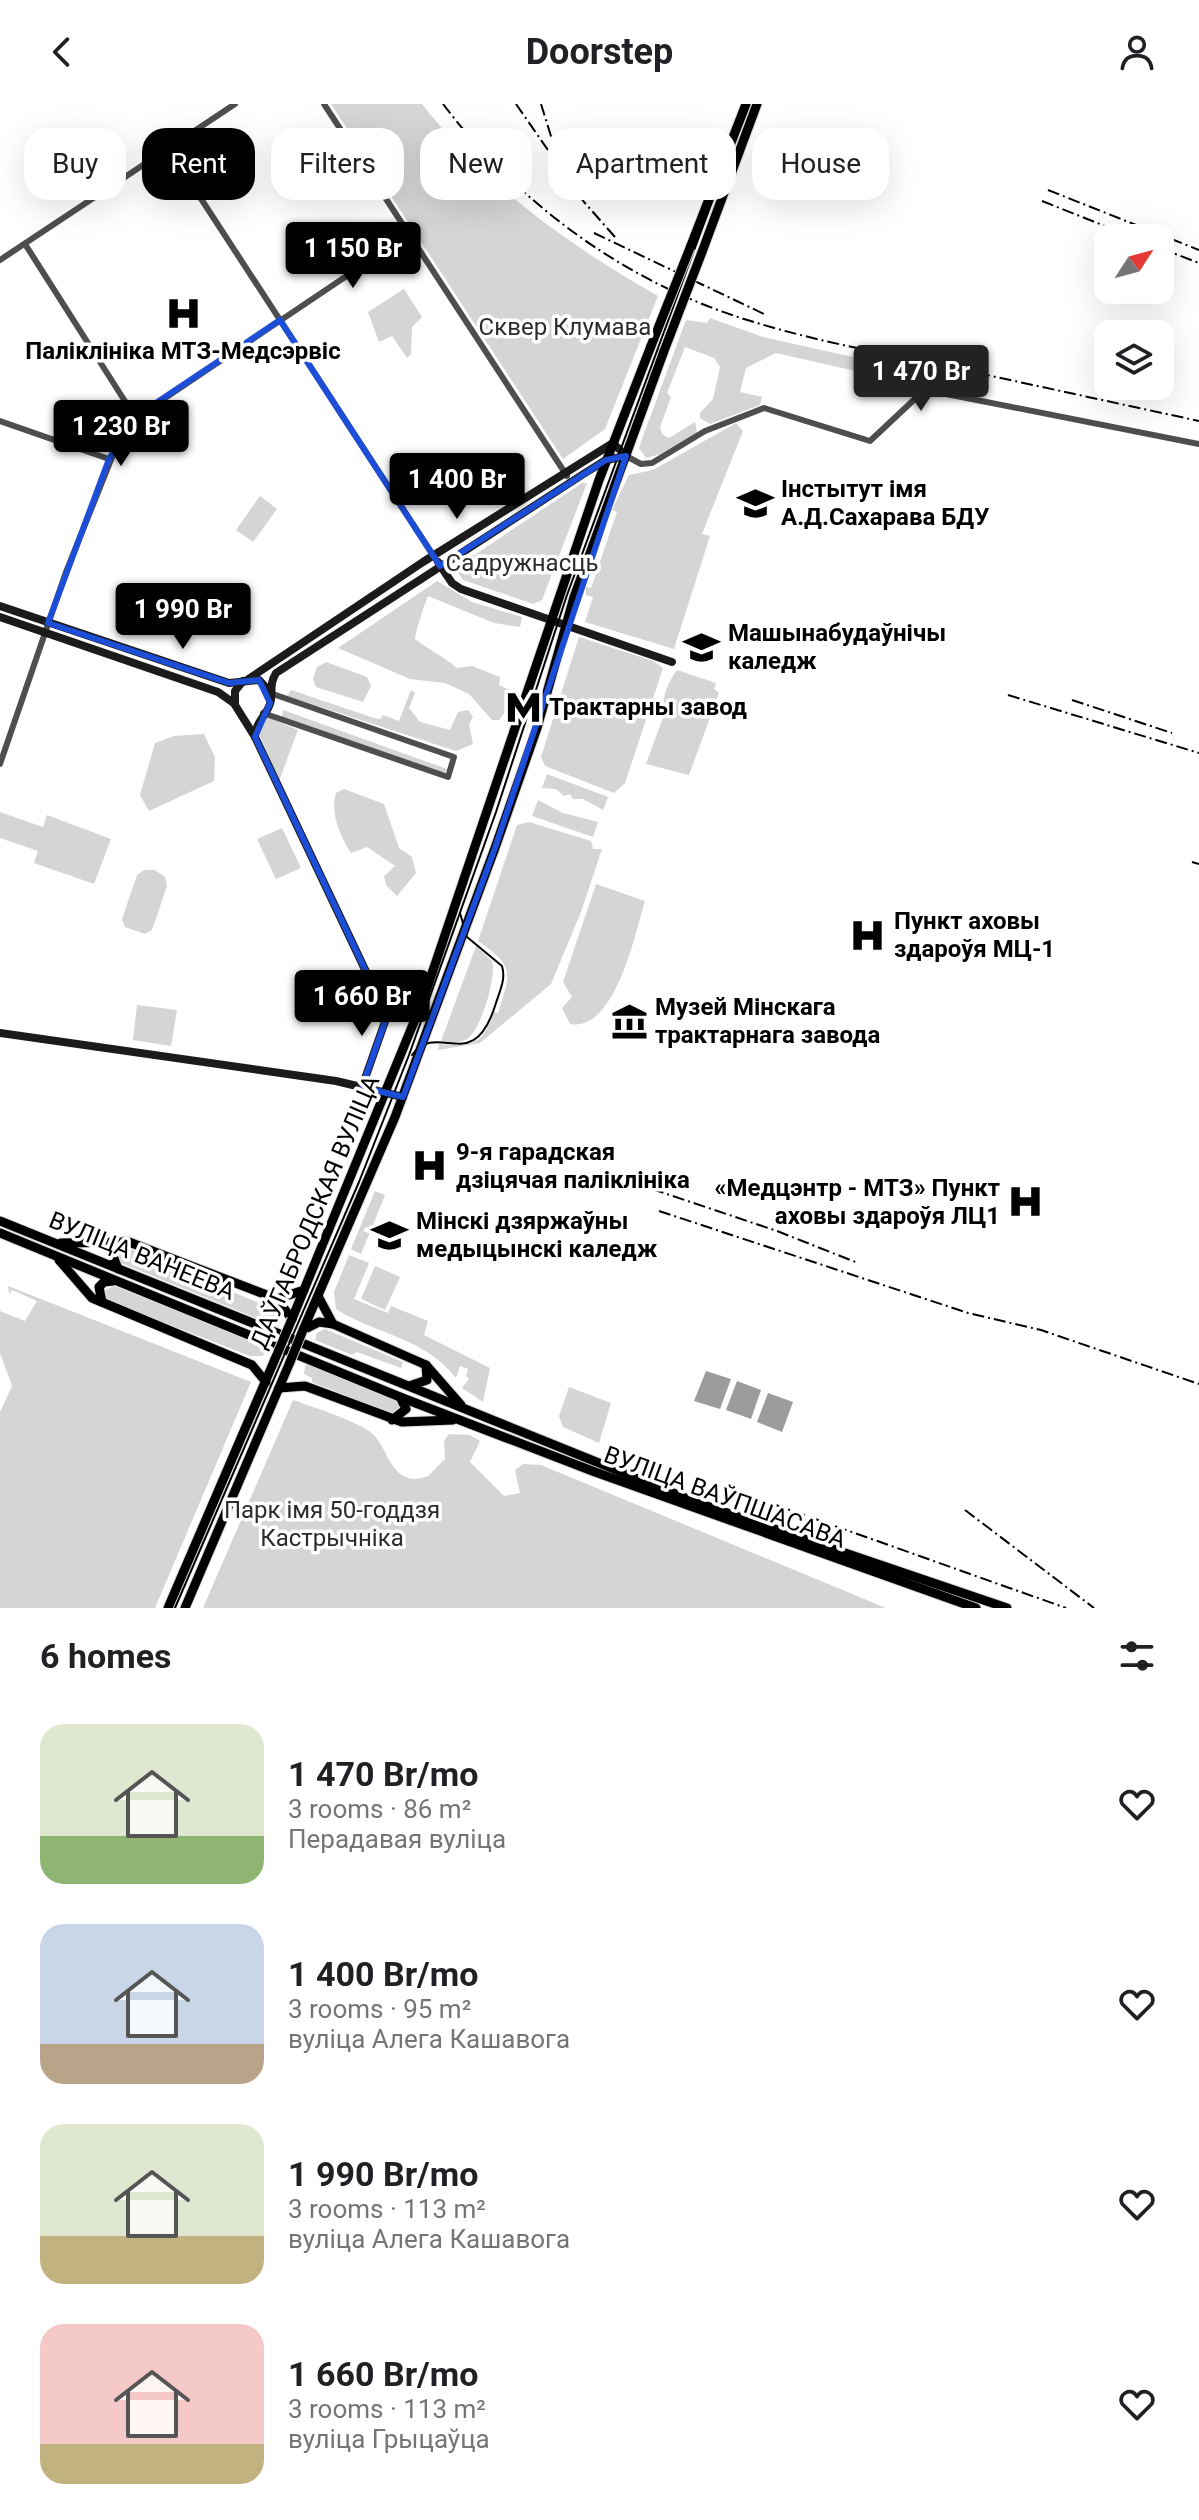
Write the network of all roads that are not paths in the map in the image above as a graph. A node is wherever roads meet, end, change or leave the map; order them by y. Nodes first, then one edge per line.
1 (235, 104) edge
2 (324, 104) edge
3 (746, 104) edge
4 (757, 104) edge
5 (198, 128) edge
6 (142, 165) edge
7 (202, 200) edge
8 (409, 234) junction
9 (25, 244) junction
10 (0, 260) edge
11 (280, 320) junction
12 (135, 417) junction
13 (0, 421) edge
14 (613, 443) junction
15 (1199, 444) edge
16 (626, 456) junction
17 (109, 459) junction
18 (606, 460) junction
19 (565, 473) junction
20 (571, 482) junction
21 (499, 514) junction
22 (505, 524) junction
23 (433, 555) junction
24 (440, 566) junction
25 (0, 606) edge
26 (0, 617) edge
27 (553, 620) junction
28 (48, 623) junction
29 (566, 625) junction
30 (45, 633) junction
31 (150, 658) junction
32 (672, 662) dead end
33 (147, 667) junction
34 (245, 680) junction
35 (270, 693) junction
36 (237, 708) junction
37 (263, 713) junction
38 (255, 737) junction
39 (0, 764) edge
40 (0, 1033) edge
41 (362, 1087) junction
42 (387, 1094) junction
43 (403, 1097) junction
44 (0, 1221) edge
45 (0, 1233) edge
46 (50, 1241) junction
47 (125, 1241) junction
48 (53, 1255) junction
49 (118, 1269) junction
50 (115, 1281) junction
51 (304, 1290) junction
52 (318, 1296) junction
53 (277, 1299) junction
54 (104, 1305) junction
55 (292, 1319) junction
56 (333, 1324) junction
57 (303, 1330) junction
58 (275, 1359) junction
59 (289, 1364) junction
60 (252, 1365) junction
61 (426, 1365) junction
62 (266, 1382) junction
63 (412, 1385) junction
64 (305, 1386) junction
65 (279, 1388) junction
66 (400, 1397) junction
67 (464, 1408) junction
68 (392, 1420) junction
69 (461, 1420) junction
70 (492, 1420) joint
71 (168, 1608) edge
72 (185, 1608) edge
73 (976, 1608) edge
74 (1007, 1608) edge

1 - 5 street
2 - 8 street
3 - 14 main road, ДАЎГАБРОДСКАЯ ВУЛІЦА, bridge
4 - 16 main road, ДАЎГАБРОДСКАЯ ВУЛІЦА, bridge
6 - 9 street
7 - 11 street
8 - 11 street
8 - 19 street
9 - 10 street
9 - 12 street
11 - 12 street
11 - 23 street
12 - 17 street
13 - 17 street
14 - 16 main road
14 - 18 main road, ДАЎГАБРОДСКАЯ ВУЛІЦА
14 - 19 main road
15 - 16 street
16 - 18 main road
16 - 29 main road, ДАЎГАБРОДСКАЯ ВУЛІЦА
17 - 28 street
18 - 20 main road
18 - 27 main road, ДАЎГАБРОДСКАЯ ВУЛІЦА
19 - 20 street
19 - 21 main road
20 - 22 main road
21 - 22 main road
21 - 23 main road
22 - 24 main road
23 - 24 main road
23 - 34 main road
24 - 27 main road
24 - 35 main road
25 - 28 main road
26 - 30 main road
27 - 29 main road
27 - 42 main road, ДАЎГАБРОДСКАЯ ВУЛІЦА
28 - 30 street
28 - 31 main road
29 - 32 main road
29 - 43 main road, ДАЎГАБРОДСКАЯ ВУЛІЦА
30 - 33 main road
30 - 39 street
31 - 33 main road
31 - 34 main road
33 - 36 main road
34 - 35 main road
34 - 36 main road
35 - 37 main road
35 - 37 street
36 - 37 main road
36 - 38 main road
37 - 38 main road
38 - 41 main road
40 - 41 main road
41 - 42 main road
42 - 43 main road
42 - 51 main road, ДАЎГАБРОДСКАЯ ВУЛІЦА
43 - 52 main road, ДАЎГАБРОДСКАЯ ВУЛІЦА
44 - 46 main road, ВУЛІЦА ВАНЕЕВА
45 - 48 main road, ВУЛІЦА ВАНЕЕВА
46 - 47 main road
46 - 49 main road, ВУЛІЦА ВАНЕЕВА
47 - 49 main road
47 - 53 main road
48 - 50 main road, ВУЛІЦА ВАНЕЕВА
48 - 54 main road
49 - 63 main road, ВУЛІЦА ВАНЕЕВА
50 - 54 main road
50 - 66 main road, ВУЛІЦА ВАНЕЕВА
51 - 53 main road
51 - 55 main road, ДАЎГАБРОДСКАЯ ВУЛІЦА
52 - 56 main road
52 - 57 main road, ДАЎГАБРОДСКАЯ ВУЛІЦА
53 - 55 main road
54 - 60 main road
55 - 58 main road, ДАЎГАБРОДСКАЯ ВУЛІЦА, bridge
56 - 57 main road
56 - 61 main road
57 - 59 main road, ДАЎГАБРОДСКАЯ ВУЛІЦА, bridge
58 - 60 main road
58 - 62 main road, ДАЎГАБРОДСКАЯ ВУЛІЦА
59 - 64 main road
59 - 65 main road, ДАЎГАБРОДСКАЯ ВУЛІЦА
60 - 62 main road
61 - 63 main road
61 - 67 main road
62 - 71 main road, ДАЎГАБРОДСКАЯ ВУЛІЦА
63 - 67 main road, ВУЛІЦА ВАНЕЕВА
64 - 65 main road
64 - 68 main road
65 - 72 main road, ДАЎГАБРОДСКАЯ ВУЛІЦА
66 - 68 main road
66 - 69 main road, ВУЛІЦА ВАНЕЕВА
67 - 70 main road, ВУЛІЦА ВАНЕЕВА
68 - 69 main road
69 - 73 main road, ВУЛІЦА ВАЎПШАСАВА
70 - 74 main road, ВУЛІЦА ВАЎПШАСАВА

